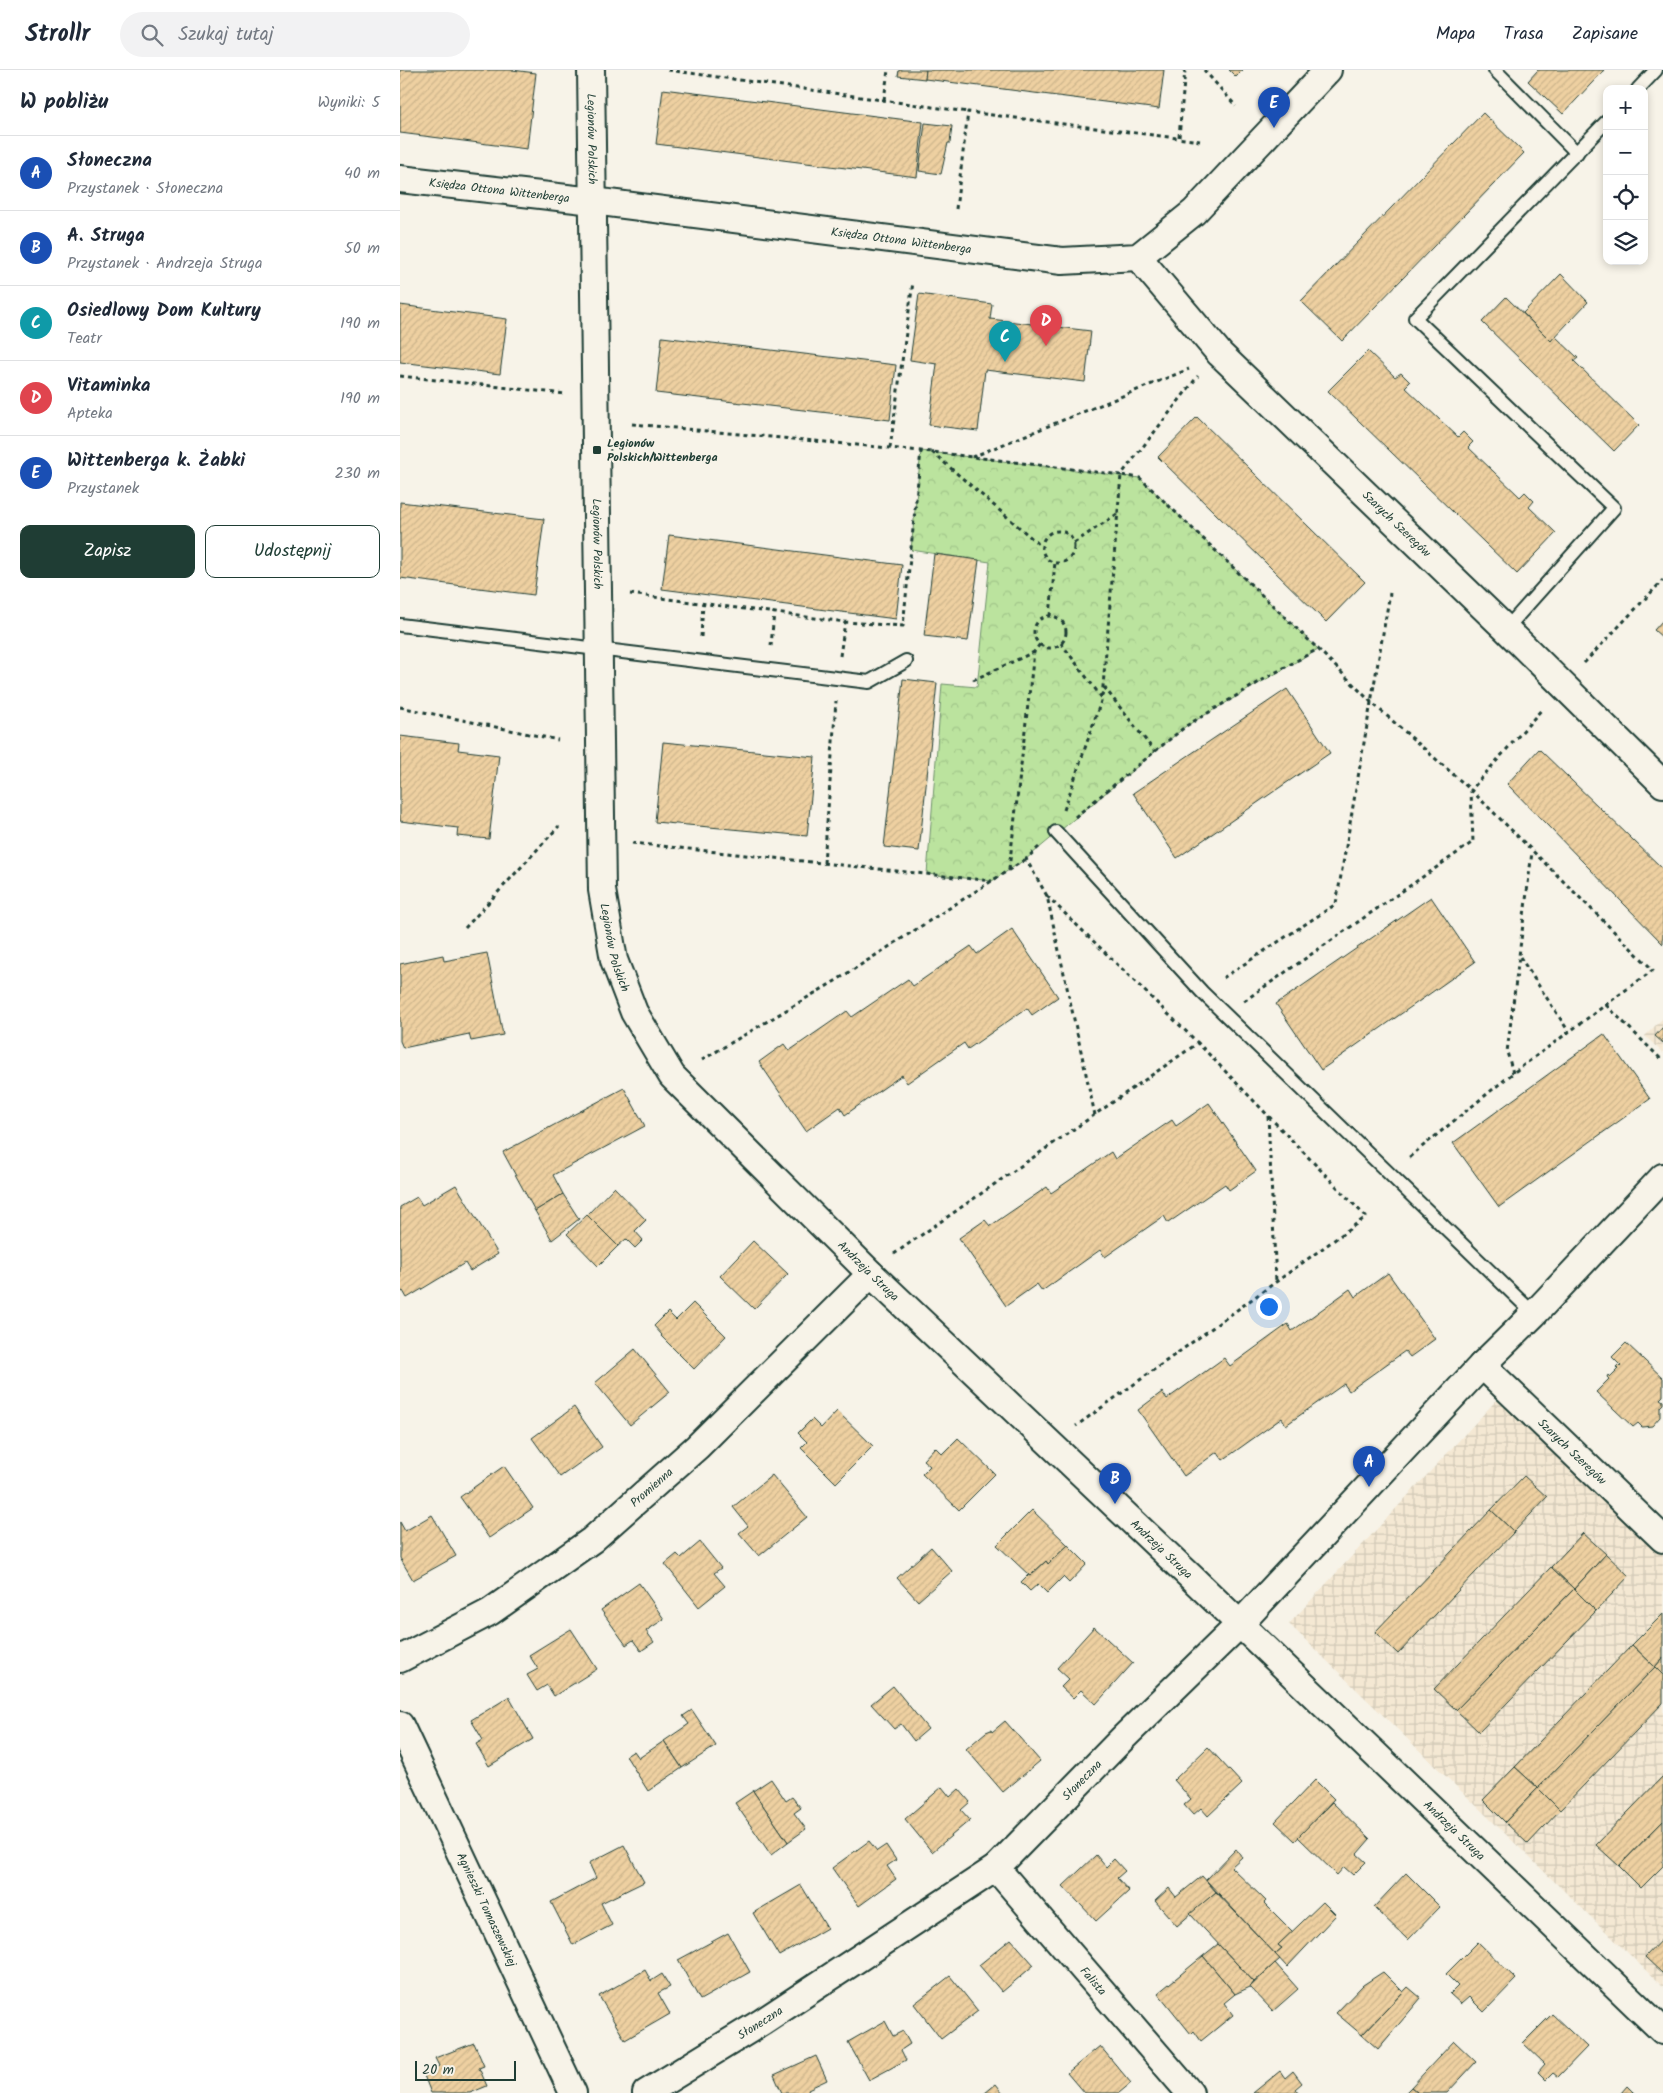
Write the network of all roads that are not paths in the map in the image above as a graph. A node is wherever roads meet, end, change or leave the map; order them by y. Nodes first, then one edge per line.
1 (591, 70) edge
2 (1328, 70) edge
3 (1495, 70) edge
4 (1656, 70) edge
5 (1642, 85) edge
6 (1603, 125) edge
7 (1576, 153) junction
8 (400, 179) edge
9 (593, 201) junction
10 (1138, 257) junction
11 (400, 625) edge
12 (1506, 629) junction
13 (599, 649) junction
14 (906, 662) dead end
15 (1663, 784) edge
16 (1056, 832) road end
17 (634, 1012) joint
18 (1663, 1177) edge
19 (871, 1274) junction
20 (1534, 1314) junction
21 (1482, 1365) junction
22 (1663, 1539) edge
23 (1240, 1624) junction
24 (400, 1659) edge
25 (400, 1725) edge
26 (996, 1868) junction
27 (1663, 2031) edge
28 (573, 2093) edge
29 (646, 2093) edge
30 (1190, 2093) edge

1 - 9 street, Legionów Polskich
2 - 10 street
3 - 7 lane
4 - 5 lane
6 - 7 lane
7 - 12 lane
8 - 9 street, Księdza Ottona Wittenberga
9 - 10 street, Księdza Ottona Wittenberga
9 - 13 street, Legionów Polskich
10 - 12 street, Szarych Szeregów
11 - 13 lane
12 - 15 street, Szarych Szeregów
13 - 14 lane
13 - 17 street, Legionów Polskich
16 - 20 lane
17 - 19 street, Andrzeja Struga
18 - 20 street, Słoneczna
19 - 23 street, Andrzeja Struga
19 - 24 street, Promienna
20 - 21 street, Słoneczna
21 - 22 street, Szarych Szeregów
21 - 23 street, Słoneczna
23 - 26 street, Słoneczna
23 - 27 street, Andrzeja Struga
25 - 28 street, Agnieszki Tomaszewskiej
26 - 29 street, Słoneczna
26 - 30 street, Falista

